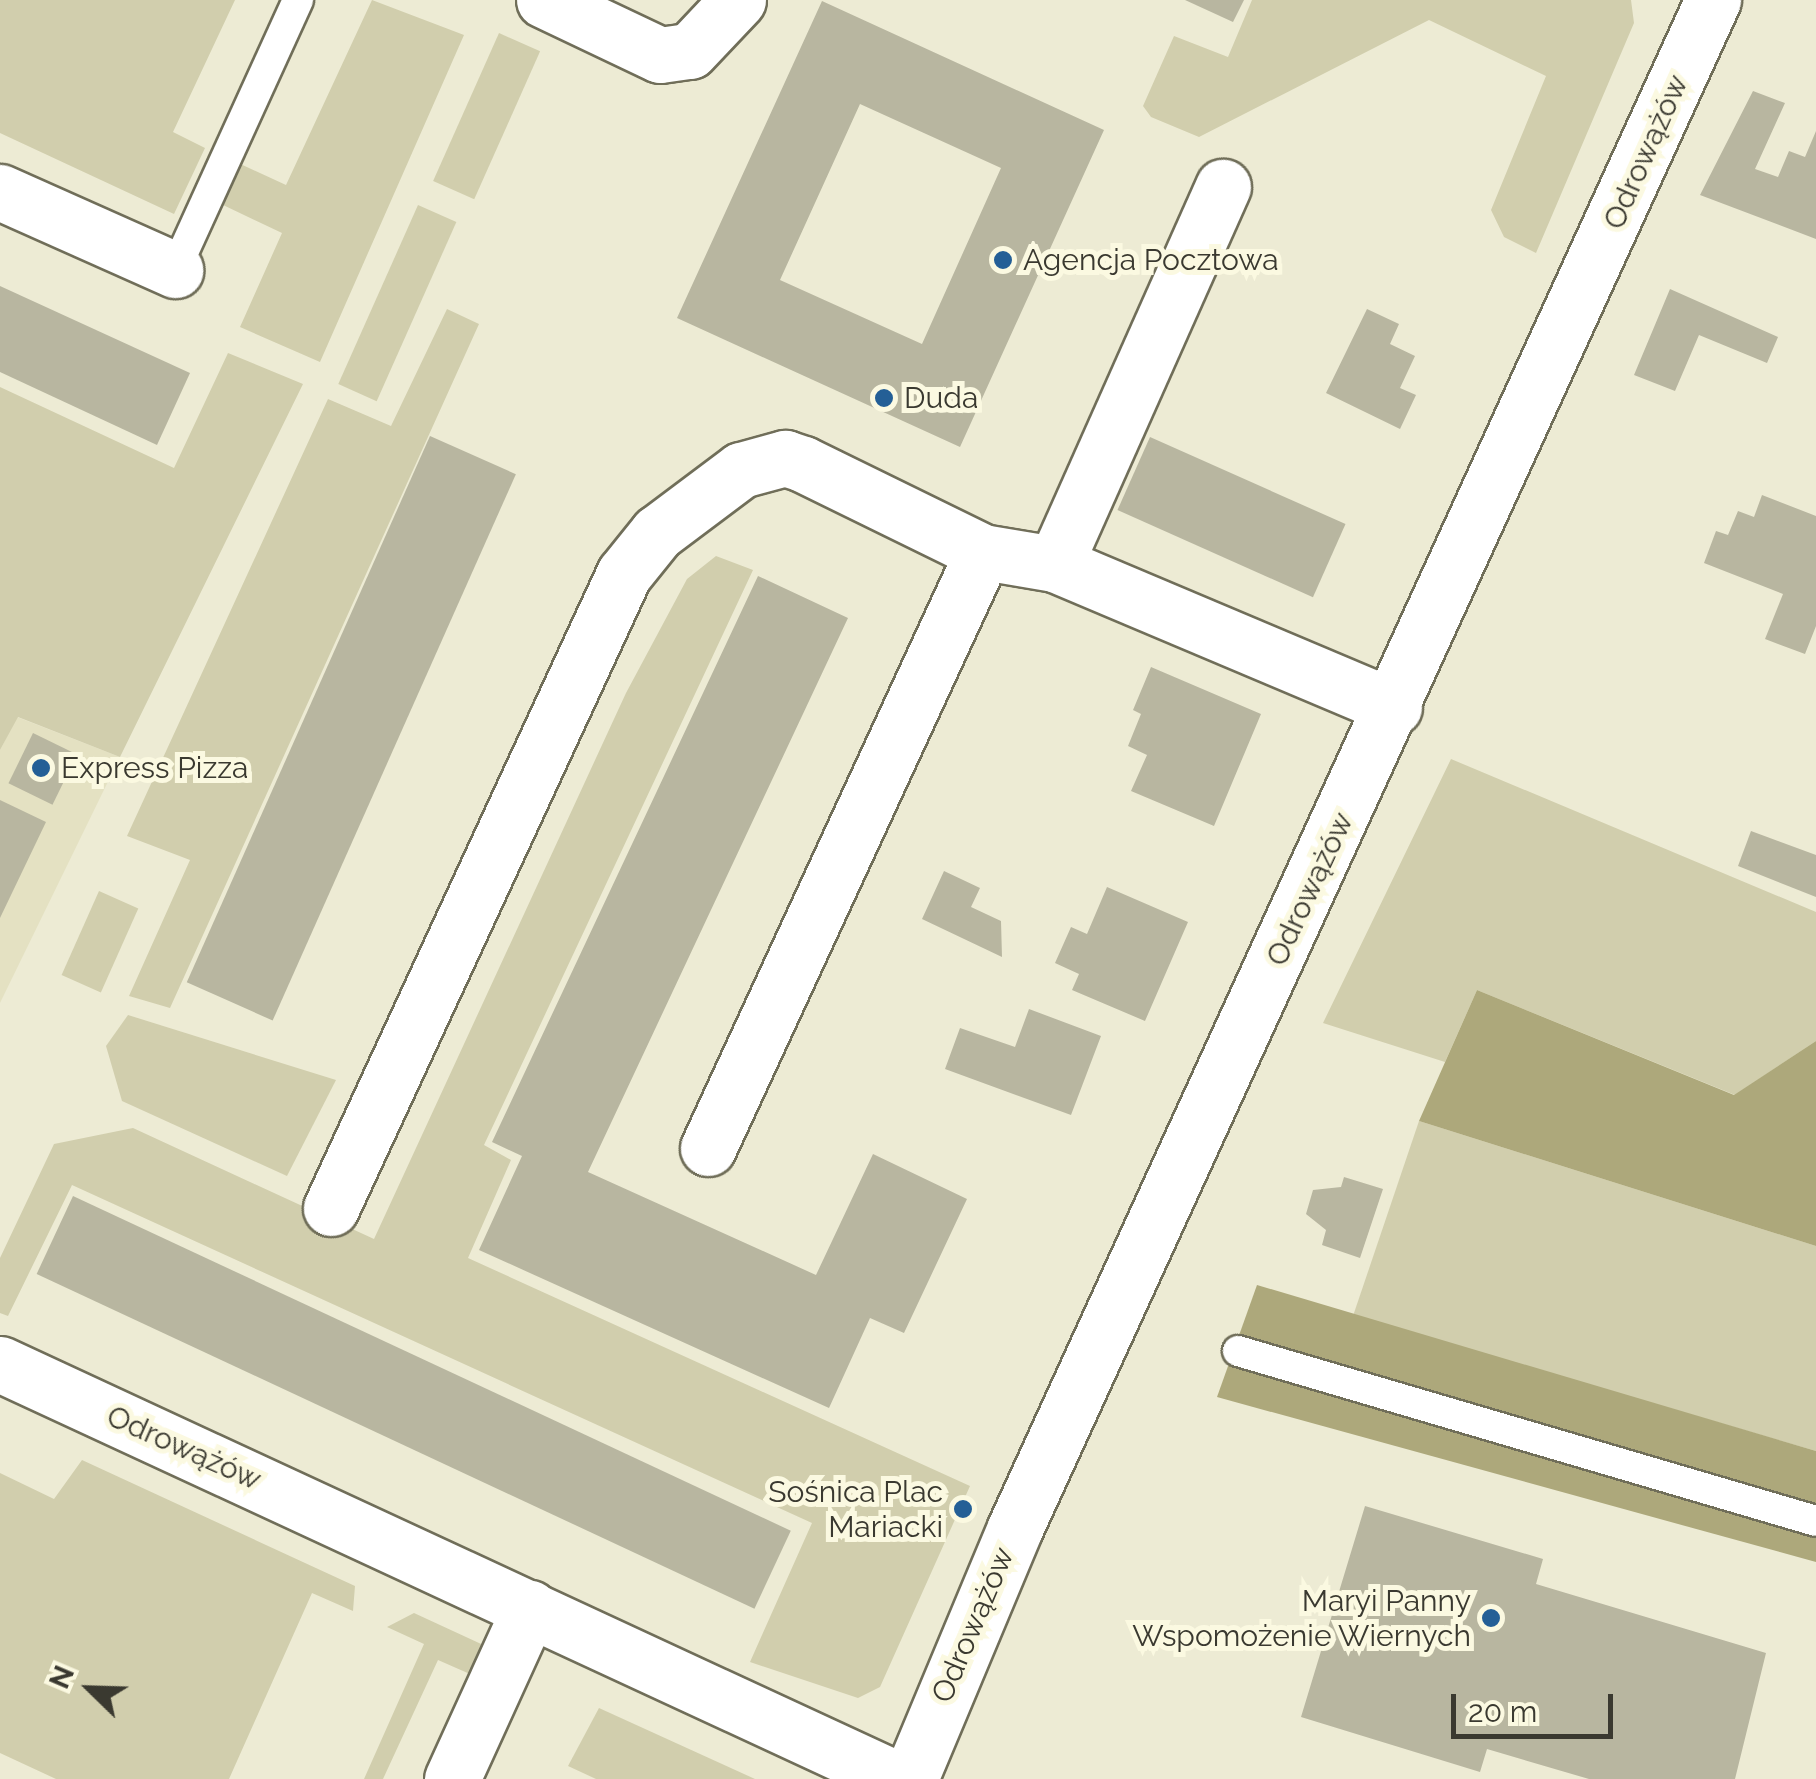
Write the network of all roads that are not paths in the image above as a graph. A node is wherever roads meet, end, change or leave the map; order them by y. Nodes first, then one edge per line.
1 (298, 0) edge
2 (544, 0) edge
3 (738, 0) edge
4 (1713, 0) edge
5 (1223, 187) dead end
6 (0, 192) edge
7 (175, 270) joint
8 (983, 552) junction
9 (1054, 564) junction
10 (1394, 707) junction
11 (708, 1148) dead end
12 (331, 1208) dead end
13 (1238, 1351) dead end
14 (0, 1364) edge
15 (1816, 1520) edge
16 (530, 1608) junction
17 (452, 1779) edge
18 (896, 1779) edge
19 (910, 1779) edge

1 - 7 lane
2 - 3 street
4 - 10 street, Odrowążów
5 - 9 street
6 - 7 street
8 - 9 street
8 - 11 street
8 - 12 street
9 - 10 street
10 - 19 street, Odrowążów
13 - 15 lane
14 - 16 street, Odrowążów
16 - 17 street
16 - 18 street, Odrowążów

